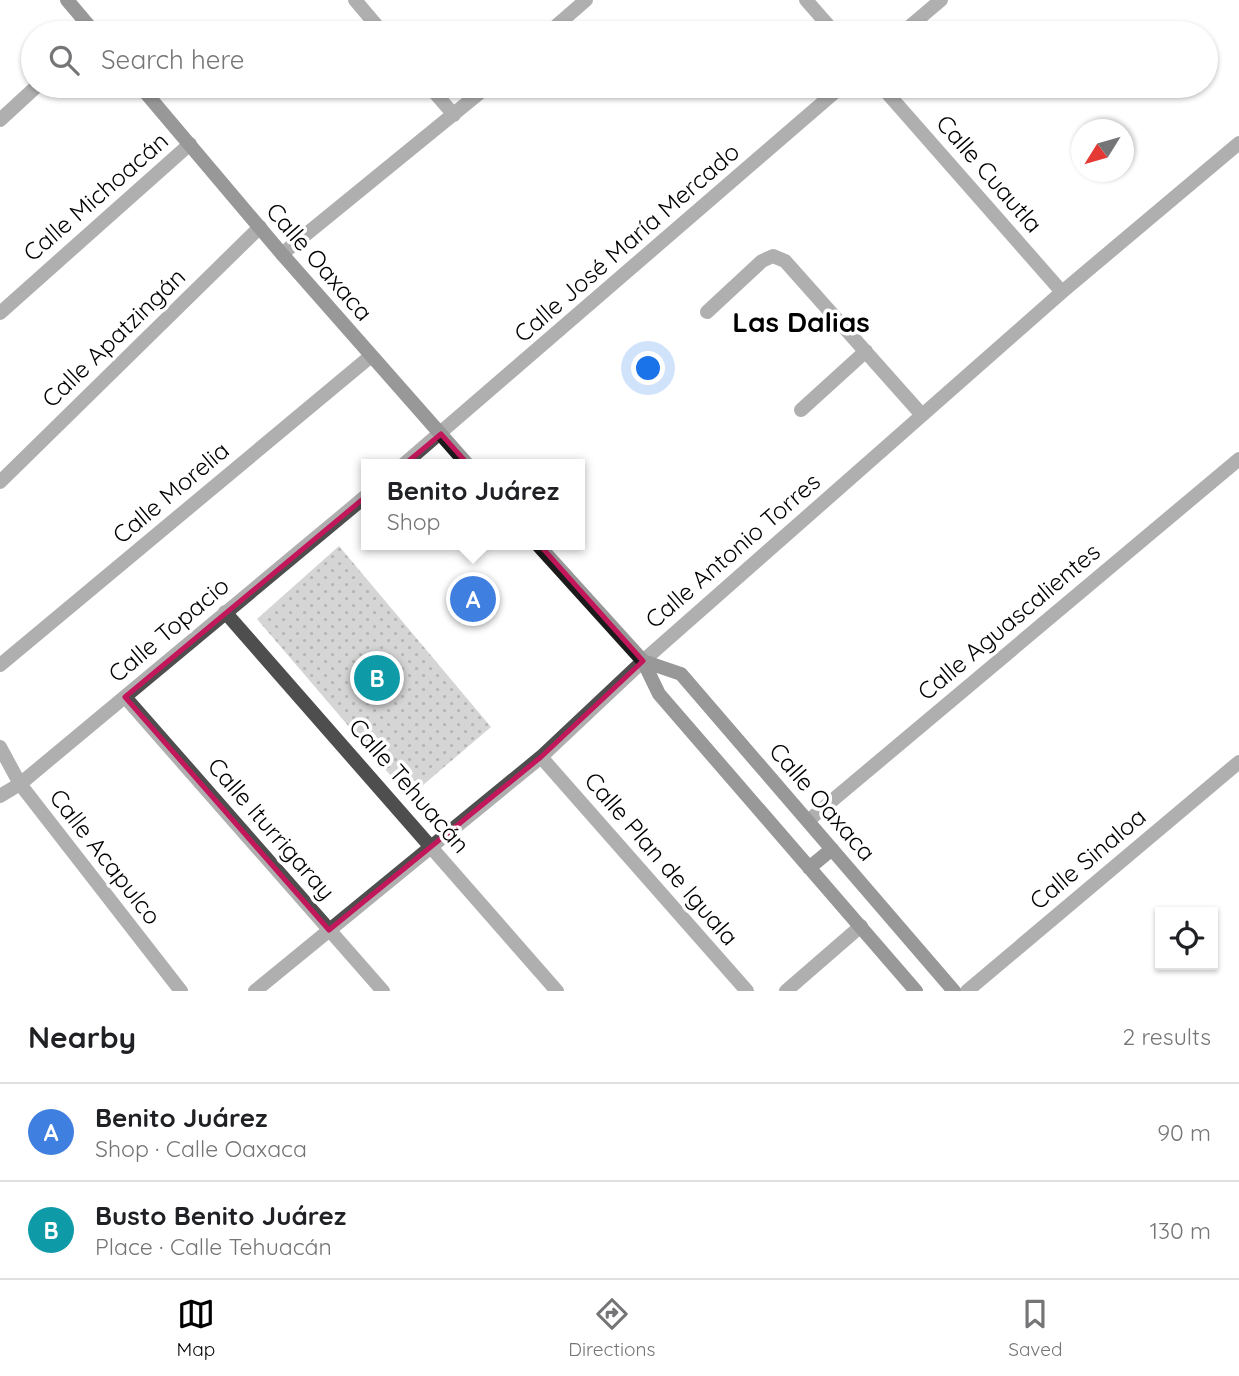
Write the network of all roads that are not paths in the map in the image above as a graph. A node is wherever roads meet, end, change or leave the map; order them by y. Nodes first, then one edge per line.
1 (67, 0) edge
2 (355, 0) edge
3 (586, 0) edge
4 (806, 0) edge
5 (941, 0) edge
6 (85, 21) edge
7 (373, 21) edge
8 (562, 21) edge
9 (824, 21) edge
10 (916, 21) edge
11 (24, 98) edge
12 (150, 98) edge
13 (439, 98) edge
14 (474, 98) edge
15 (828, 98) edge
16 (892, 98) edge
17 (454, 115) junction
18 (0, 120) edge
19 (1239, 143) edge
20 (190, 144) junction
21 (260, 227) junction
22 (282, 254) junction
23 (1062, 292) junction
24 (707, 312) dead end
25 (0, 313) edge
26 (866, 351) junction
27 (371, 356) junction
28 (801, 410) dead end
29 (922, 415) junction
30 (441, 434) junction
31 (410, 459) edge
32 (463, 459) edge
33 (1239, 459) edge
34 (0, 482) edge
35 (361, 500) edge
36 (543, 550) edge
37 (225, 612) junction
38 (643, 661) junction
39 (0, 665) edge
40 (125, 697) junction
41 (0, 747) edge
42 (541, 757) junction
43 (1239, 762) edge
44 (20, 783) junction
45 (0, 796) edge
46 (809, 820) junction
47 (432, 846) junction
48 (832, 849) junction
49 (809, 868) junction
50 (860, 926) junction
51 (329, 930) junction
52 (181, 991) edge
53 (255, 991) edge
54 (383, 991) edge
55 (557, 991) edge
56 (747, 991) edge
57 (786, 991) edge
58 (916, 991) edge
59 (954, 991) edge
60 (967, 991) edge

1 - 6 street
2 - 7 street
3 - 8 street
4 - 9 street
5 - 10 street
11 - 18 street
12 - 20 street, Calle Oaxaca
13 - 17 street
14 - 17 street
15 - 30 street, Calle José María Mercado
16 - 23 street, Calle Cuautla
17 - 22 street
19 - 23 street, Calle Antonio Torres
20 - 21 street, Calle Oaxaca
20 - 25 street, Calle Michoacán
21 - 22 street, Calle Oaxaca
21 - 34 street, Calle Apatzingán
22 - 27 street, Calle Oaxaca
23 - 29 street, Calle Antonio Torres
24 - 26 street
26 - 28 street
26 - 29 street
27 - 30 street, Calle Oaxaca
27 - 39 street, Calle Morelia
29 - 38 street, Calle Antonio Torres
30 - 31 street
30 - 32 street, Calle Oaxaca
33 - 46 street, Calle Aguascalientes
35 - 37 street, Calle Topacio
36 - 38 street, Calle Oaxaca
37 - 40 street, Calle Topacio
37 - 47 street, Calle Tehuacán
38 - 42 street, Calle Antonio Torres
38 - 46 street, Calle Oaxaca
38 - 49 street, Calle Oaxaca
40 - 44 street, Calle Topacio
40 - 51 street, Calle Iturrigaray
41 - 44 street, Calle Acapulco
42 - 47 street, Calle Antonio Torres
42 - 56 street, Calle Plan de Iguala
43 - 60 street, Calle Sinaloa
44 - 45 street, Calle Topacio
44 - 52 street, Calle Acapulco
46 - 48 street, Calle Oaxaca
47 - 51 street, Calle Antonio Torres
47 - 55 street, Calle Tehuacán
48 - 49 street
48 - 59 street, Calle Oaxaca
49 - 50 street, Calle Oaxaca
50 - 57 street
50 - 58 street, Calle Oaxaca
51 - 53 street, Calle Antonio Torres
51 - 54 street, Calle Iturrigaray

